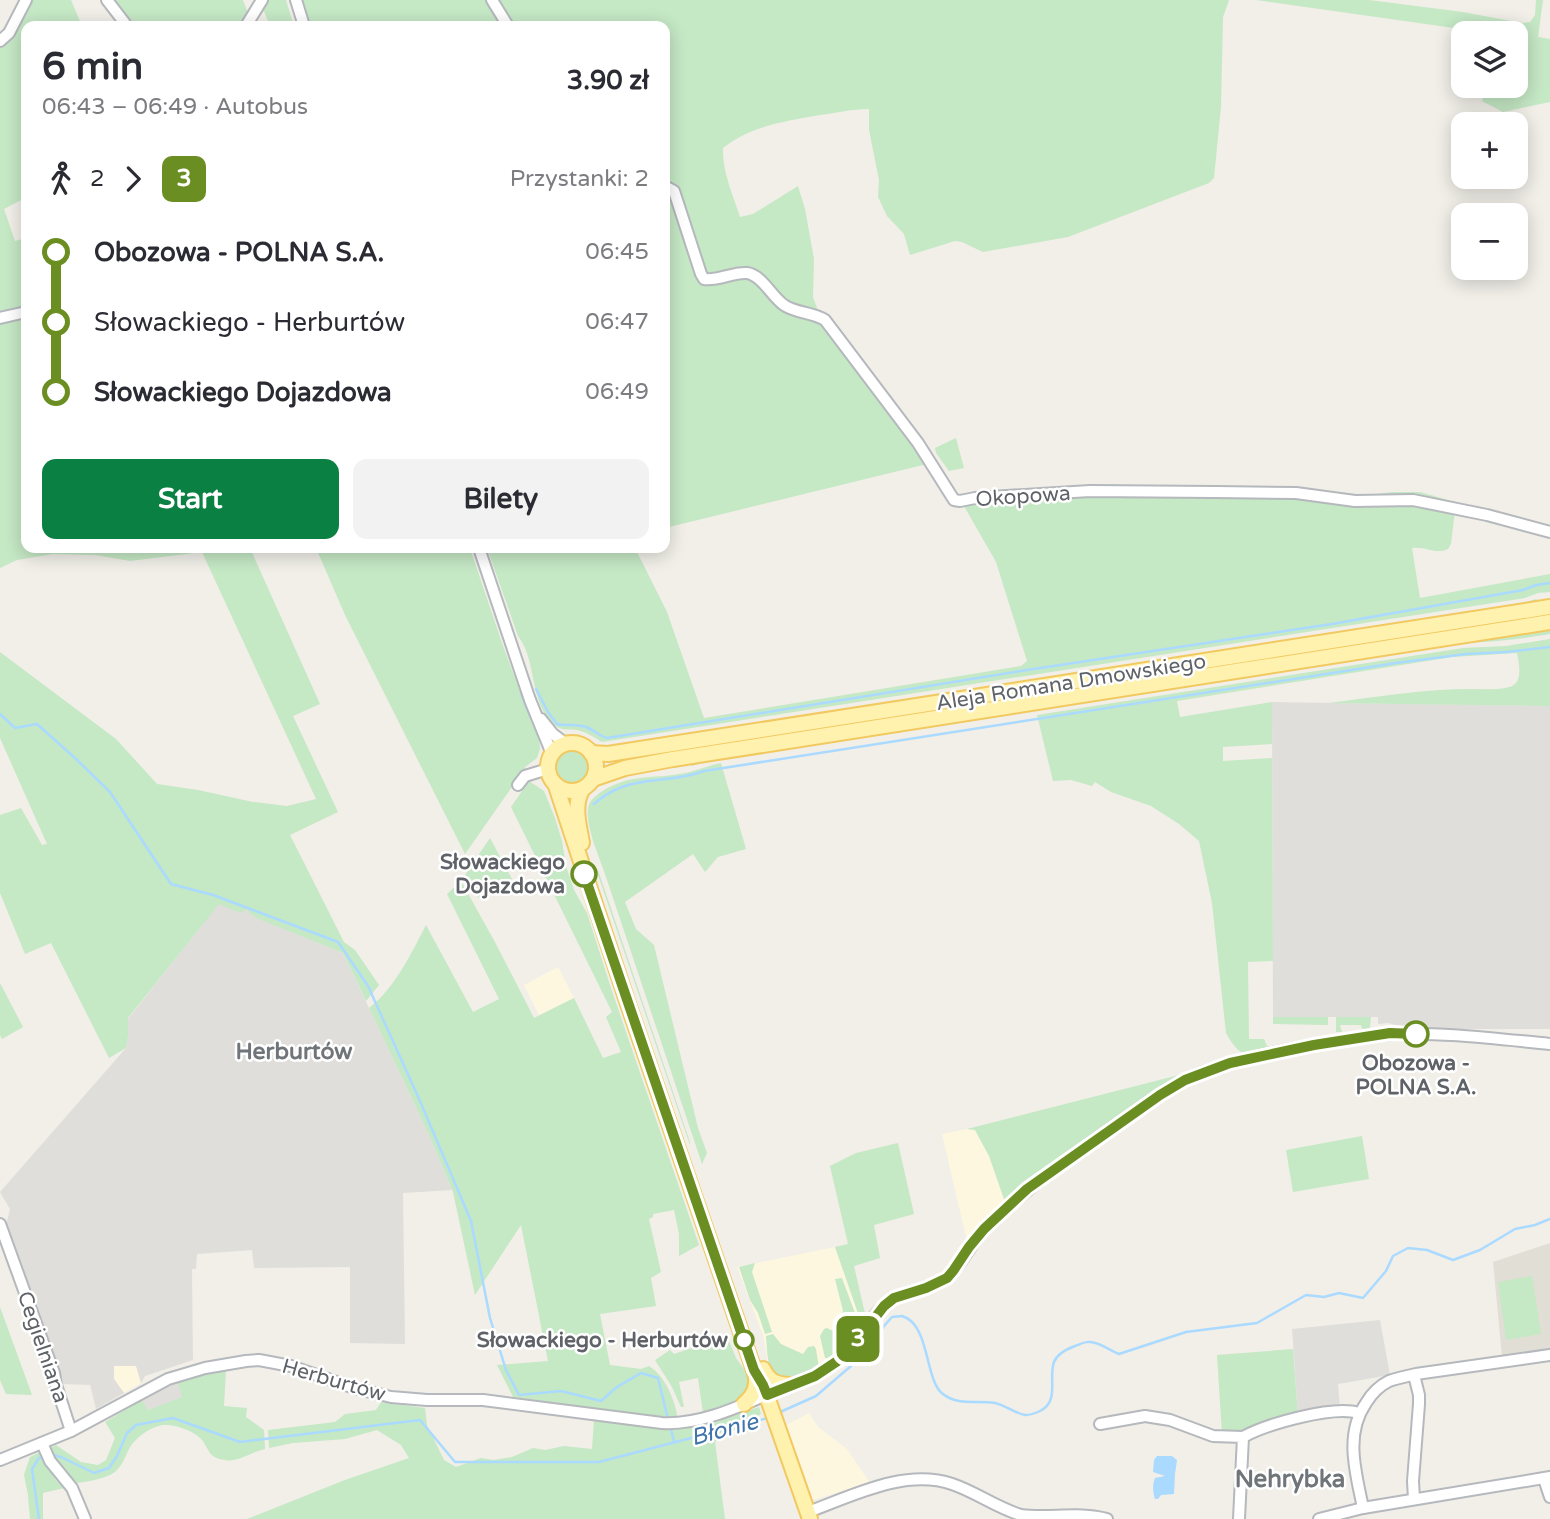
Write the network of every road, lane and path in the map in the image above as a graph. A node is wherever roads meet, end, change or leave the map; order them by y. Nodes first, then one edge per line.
1 (26, 0) edge
2 (107, 0) edge
3 (262, 0) edge
4 (296, 0) edge
5 (492, 0) edge
6 (123, 21) edge
7 (249, 21) edge
8 (302, 21) edge
9 (505, 21) edge
10 (0, 41) edge
11 (670, 189) edge
12 (21, 313) edge
13 (0, 318) edge
14 (1550, 532) edge
15 (481, 553) edge
16 (1550, 607) edge
17 (1550, 622) edge
18 (536, 712) junction
19 (566, 744) junction
20 (592, 753) junction
21 (550, 762) junction
22 (518, 785) dead end
23 (588, 785) junction
24 (556, 786) junction
25 (1550, 1044) edge
26 (0, 1224) edge
27 (1550, 1355) edge
28 (758, 1369) junction
29 (1414, 1375) junction
30 (789, 1385) junction
31 (767, 1395) junction
32 (744, 1404) junction
33 (1359, 1413) junction
34 (1100, 1424) dead end
35 (71, 1431) junction
36 (1243, 1437) junction
37 (43, 1446) junction
38 (0, 1460) edge
39 (1547, 1478) edge
40 (1550, 1497) edge
41 (1414, 1499) junction
42 (1363, 1508) junction
43 (809, 1516) edge
44 (1014, 1516) edge
45 (85, 1519) edge
46 (1107, 1519) edge
47 (1239, 1519) edge
48 (1319, 1519) edge

1 - 10 street
2 - 6 street
3 - 7 street
4 - 8 street
5 - 9 street
11 - 14 street, Okopowa
12 - 13 street
15 - 18 street
16 - 20 main road, Aleja Romana Dmowskiego
17 - 23 main road, Aleja Romana Dmowskiego
18 - 19 street
18 - 21 street
19 - 20 main road
19 - 21 main road
20 - 23 main road
21 - 22 street
21 - 24 main road
23 - 24 main road
23 - 28 main road
24 - 28 main road
25 - 30 street, Herburtów
26 - 35 street, Cegielniana
27 - 29 street
28 - 30 main road
28 - 31 main road
28 - 32 main road
29 - 33 street
29 - 41 street
30 - 31 street, Herburtów
31 - 32 street, Herburtów
31 - 43 main road
32 - 35 street, Herburtów
33 - 36 street
33 - 42 street
34 - 36 street
35 - 37 street, Herburtów
36 - 47 street
37 - 38 street, Herburtów
37 - 45 street
39 - 40 street
39 - 41 street
41 - 42 street
42 - 48 street
43 - 44 street
44 - 46 street

